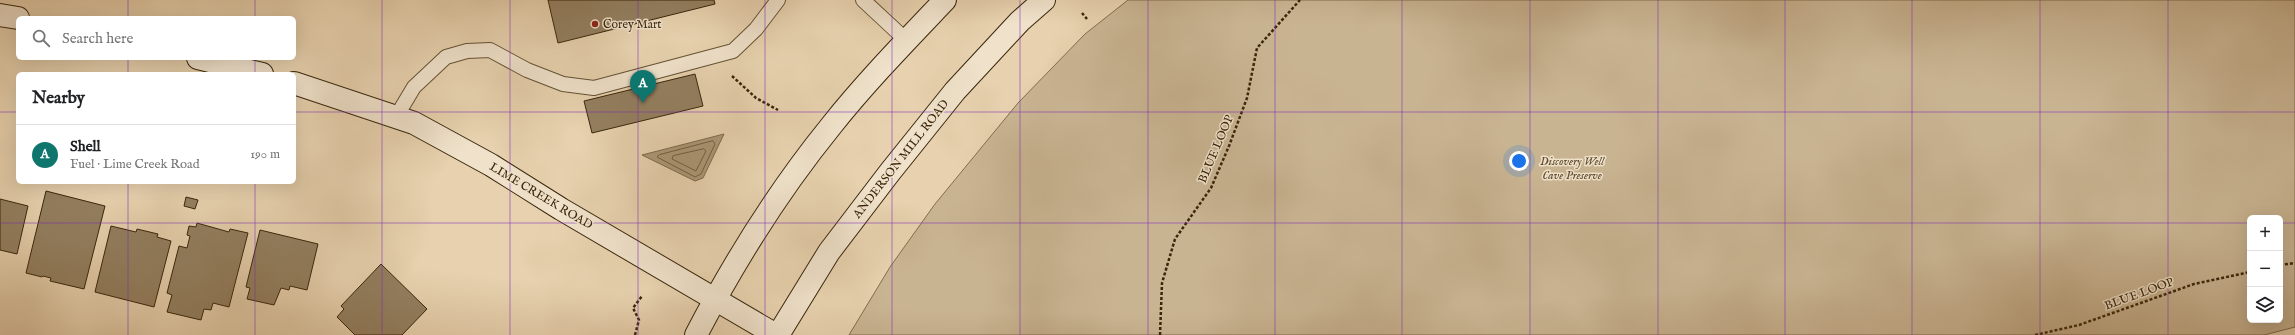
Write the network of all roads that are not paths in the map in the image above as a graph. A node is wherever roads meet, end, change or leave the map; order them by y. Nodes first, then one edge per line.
1 (778, 0) edge
2 (863, 0) edge
3 (945, 0) edge
4 (1044, 0) edge
5 (0, 15) edge
6 (16, 18) edge
7 (906, 40) junction
8 (206, 60) edge
9 (254, 72) edge
10 (296, 84) edge
11 (396, 117) junction
12 (714, 299) junction
13 (696, 335) edge
14 (777, 335) edge

1 - 11 lane
2 - 7 lane
3 - 7 main road
4 - 14 main road, ANDERSON MILL ROAD
5 - 6 main road
7 - 12 main road
8 - 9 main road
10 - 11 main road, LIME CREEK ROAD
11 - 12 main road, LIME CREEK ROAD
12 - 13 main road
12 - 14 main road, LIME CREEK ROAD

